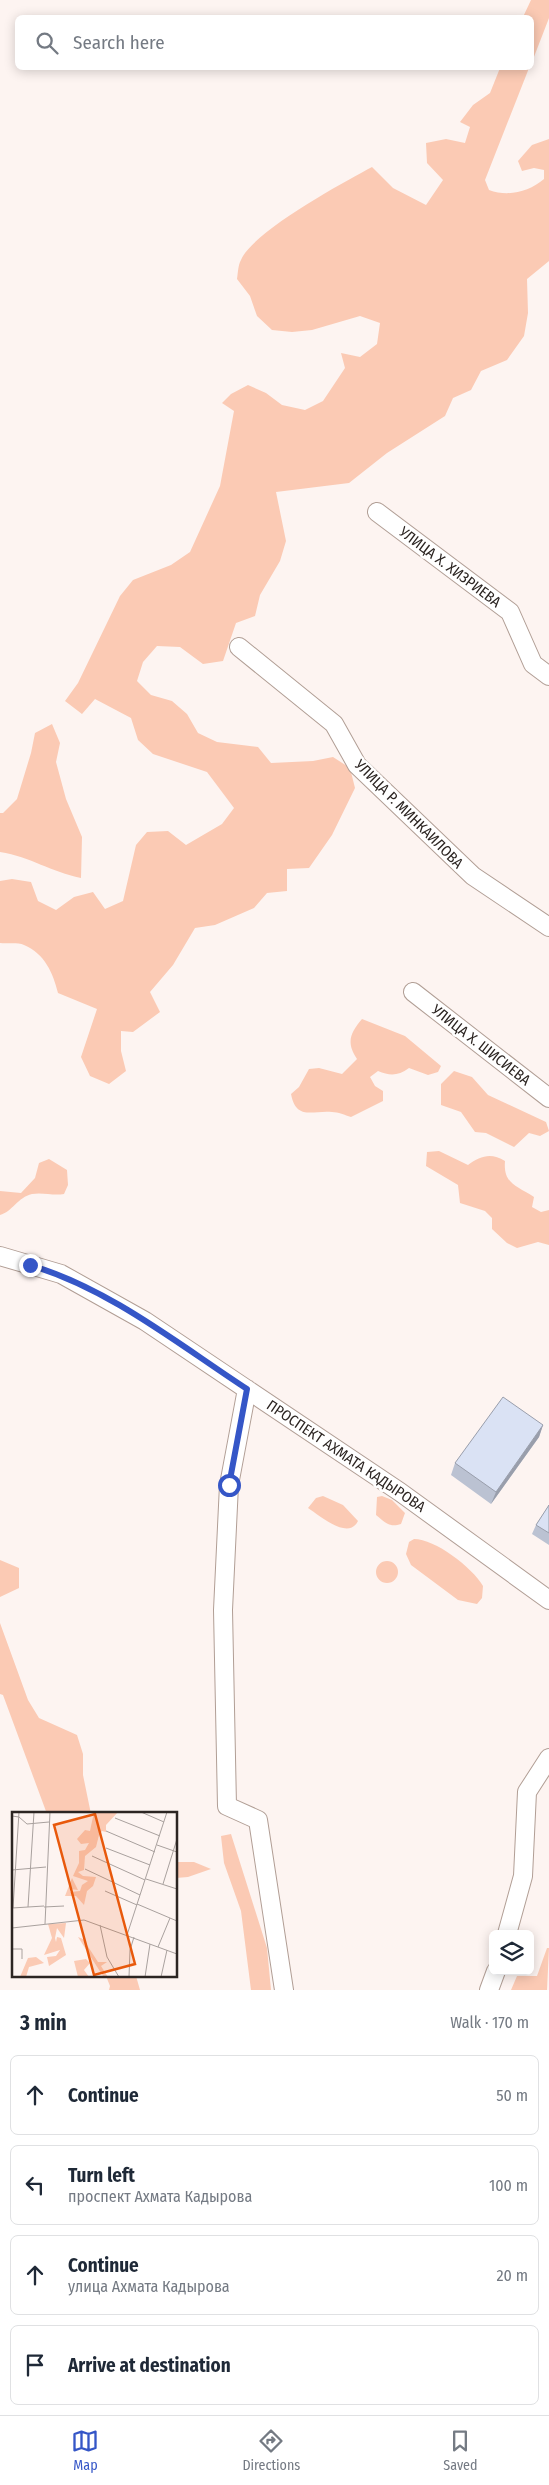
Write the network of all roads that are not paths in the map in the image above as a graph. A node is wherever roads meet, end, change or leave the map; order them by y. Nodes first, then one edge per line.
1 (377, 512) dead end
2 (240, 647) dead end
3 (549, 676) edge
4 (549, 926) edge
5 (413, 992) dead end
6 (549, 1098) edge
7 (0, 1256) edge
8 (247, 1389) junction
9 (547, 1595) edge
10 (549, 1758) edge
11 (508, 1930) edge
12 (495, 1975) edge
13 (284, 1990) edge
14 (489, 1990) edge

1 - 3 street, УЛИЦА Х. ХИЗРИЕВА
2 - 4 street, УЛИЦА Р. МИНКАИЛОВА
5 - 6 street, УЛИЦА Х. ШИСИЕВА
7 - 8 street, ПРОСПЕКТ АХМАТА КАДЫРОВА
8 - 9 street, ПРОСПЕКТ АХМАТА КАДЫРОВА
8 - 13 street
10 - 11 street
12 - 14 street

